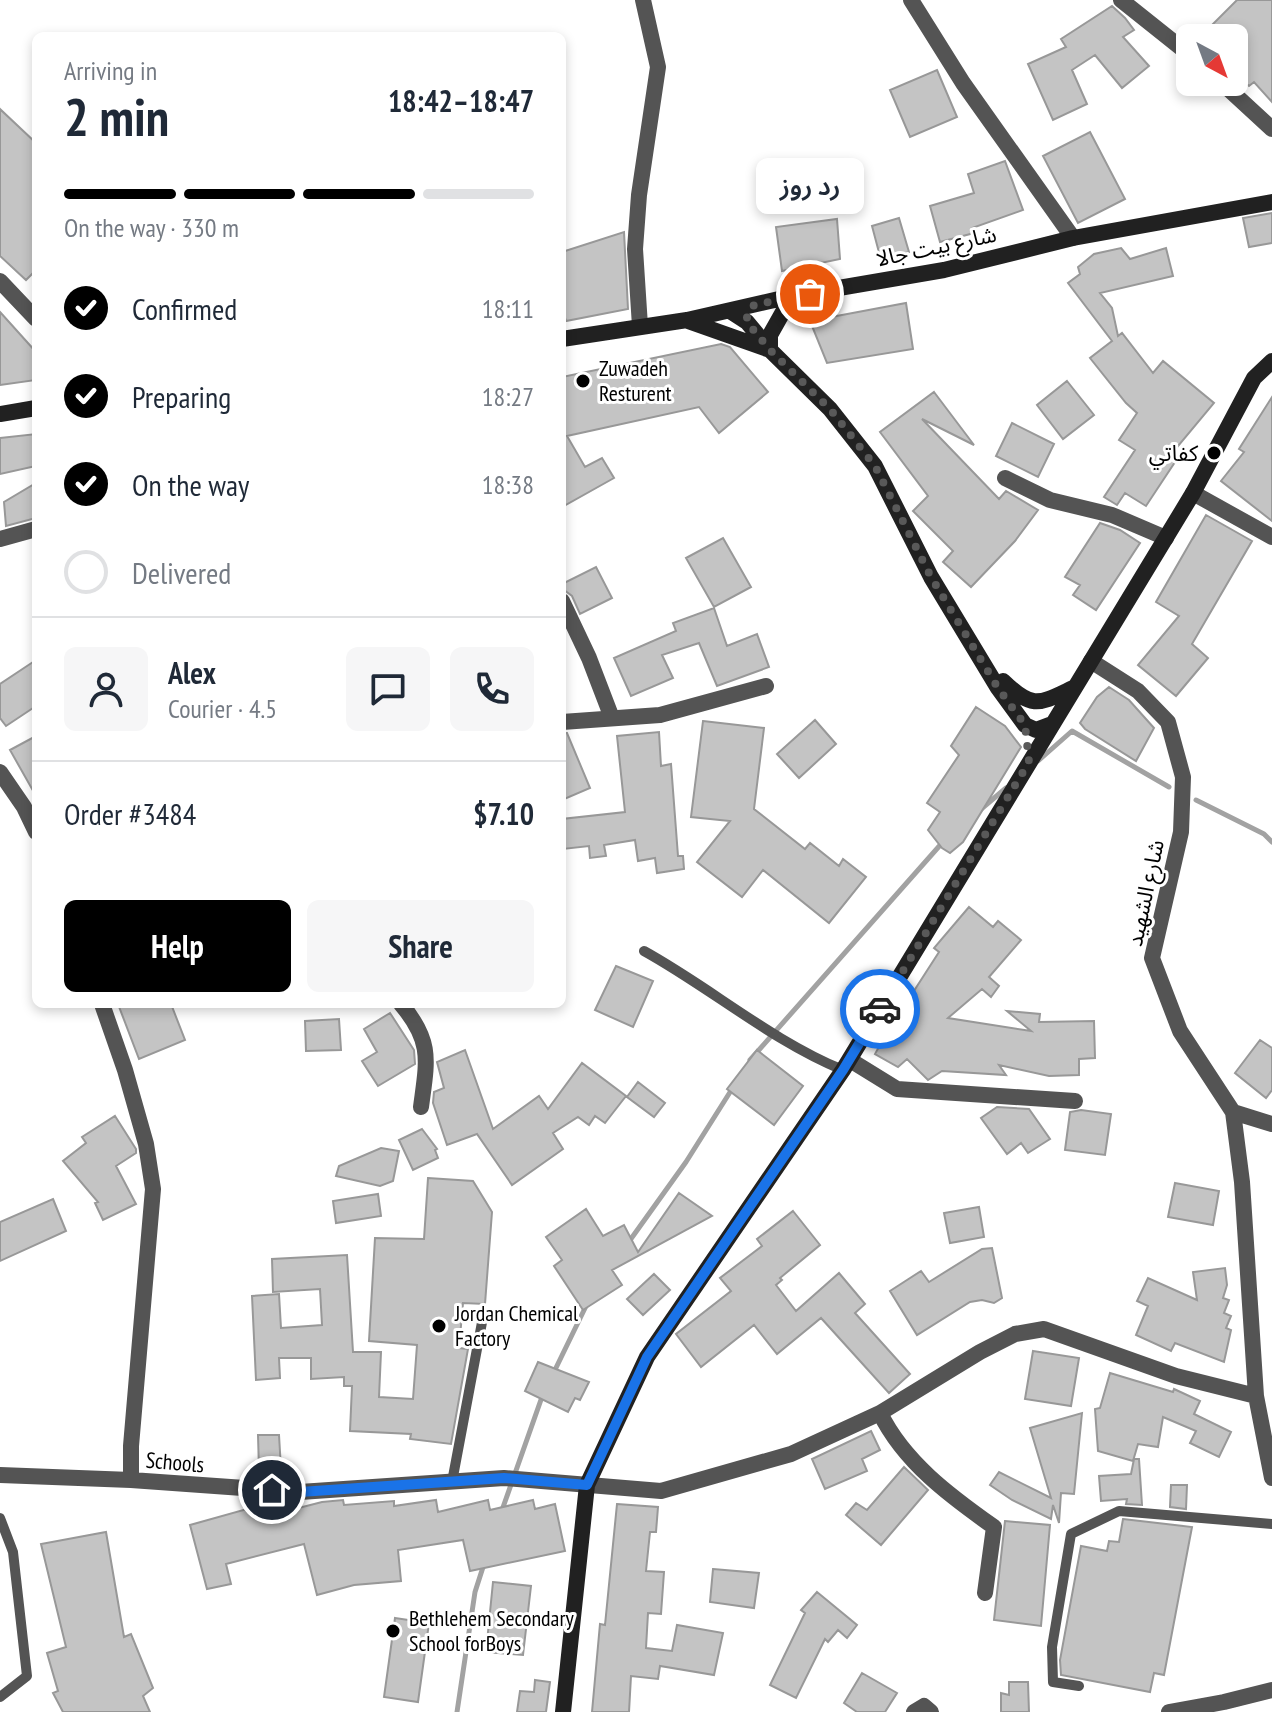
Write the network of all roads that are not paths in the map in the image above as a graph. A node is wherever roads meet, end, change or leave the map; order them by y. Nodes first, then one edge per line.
1 (643, 0) edge
2 (911, 0) edge
3 (1121, 0) edge
4 (1176, 44) edge
5 (1236, 96) edge
6 (1272, 129) edge
7 (1272, 202) edge
8 (1073, 238) junction
9 (0, 281) edge
10 (792, 296) junction
11 (754, 305) junction
12 (730, 311) junction
13 (32, 315) edge
14 (687, 320) junction
15 (747, 322) junction
16 (640, 326) junction
17 (566, 338) edge
18 (770, 350) junction
19 (1272, 361) edge
20 (32, 409) edge
21 (0, 414) edge
22 (1005, 478) dead end
23 (1193, 493) junction
24 (32, 530) edge
25 (1272, 537) edge
26 (1166, 538) junction
27 (0, 539) edge
28 (566, 609) edge
29 (983, 659) junction
30 (1091, 661) junction
31 (766, 686) dead end
32 (1075, 687) junction
33 (612, 718) junction
34 (566, 722) edge
35 (1052, 724) junction
36 (1025, 725) junction
37 (1029, 762) junction
38 (0, 772) edge
39 (32, 824) edge
40 (644, 951) dead end
41 (103, 1008) edge
42 (405, 1008) edge
43 (846, 1065) junction
44 (1075, 1101) dead end
45 (421, 1107) dead end
46 (1233, 1112) junction
47 (1272, 1124) edge
48 (483, 1317) dead end
49 (1256, 1396) junction
50 (880, 1413) junction
51 (1271, 1470) edge
52 (0, 1475) edge
53 (131, 1480) junction
54 (452, 1482) junction
55 (587, 1485) junction
56 (0, 1518) edge
57 (1272, 1524) edge
58 (985, 1593) dead end
59 (1079, 1686) dead end
60 (1272, 1690) edge
61 (0, 1697) edge
62 (563, 1712) edge
63 (914, 1712) edge
64 (931, 1712) edge
65 (1169, 1712) edge

1 - 16 street
2 - 8 street
3 - 4 street
5 - 6 street
7 - 8 street, شارع بيت جالا
8 - 10 street, شارع بيت جالا
9 - 13 street
10 - 11 street, شارع بيت جالا
10 - 18 street
11 - 12 street, شارع بيت جالا
11 - 15 street
12 - 14 street, شارع بيت جالا
12 - 15 street
14 - 16 street, شارع بيت جالا
14 - 18 street
15 - 18 street
16 - 17 street, شارع بيت جالا
18 - 29 street
19 - 23 street
20 - 21 street
22 - 26 street
23 - 25 street
23 - 26 street
24 - 27 street
26 - 30 street
28 - 33 street
29 - 32 street
29 - 36 street
30 - 32 street
30 - 46 street, شارع الشهيد
31 - 33 street
32 - 35 street
33 - 34 street
35 - 36 street
35 - 37 street
36 - 37 street
37 - 43 street
38 - 39 street
40 - 43 lane
41 - 53 street
42 - 45 street
43 - 44 street
43 - 55 street
46 - 47 street
46 - 49 street
48 - 54 lane
49 - 50 street, Schools
49 - 51 street
50 - 55 street, Schools
50 - 58 street
52 - 53 street, Schools
53 - 54 street, Schools
54 - 55 street, Schools
55 - 62 street
56 - 61 lane
57 - 59 lane
60 - 65 street
63 - 64 street

